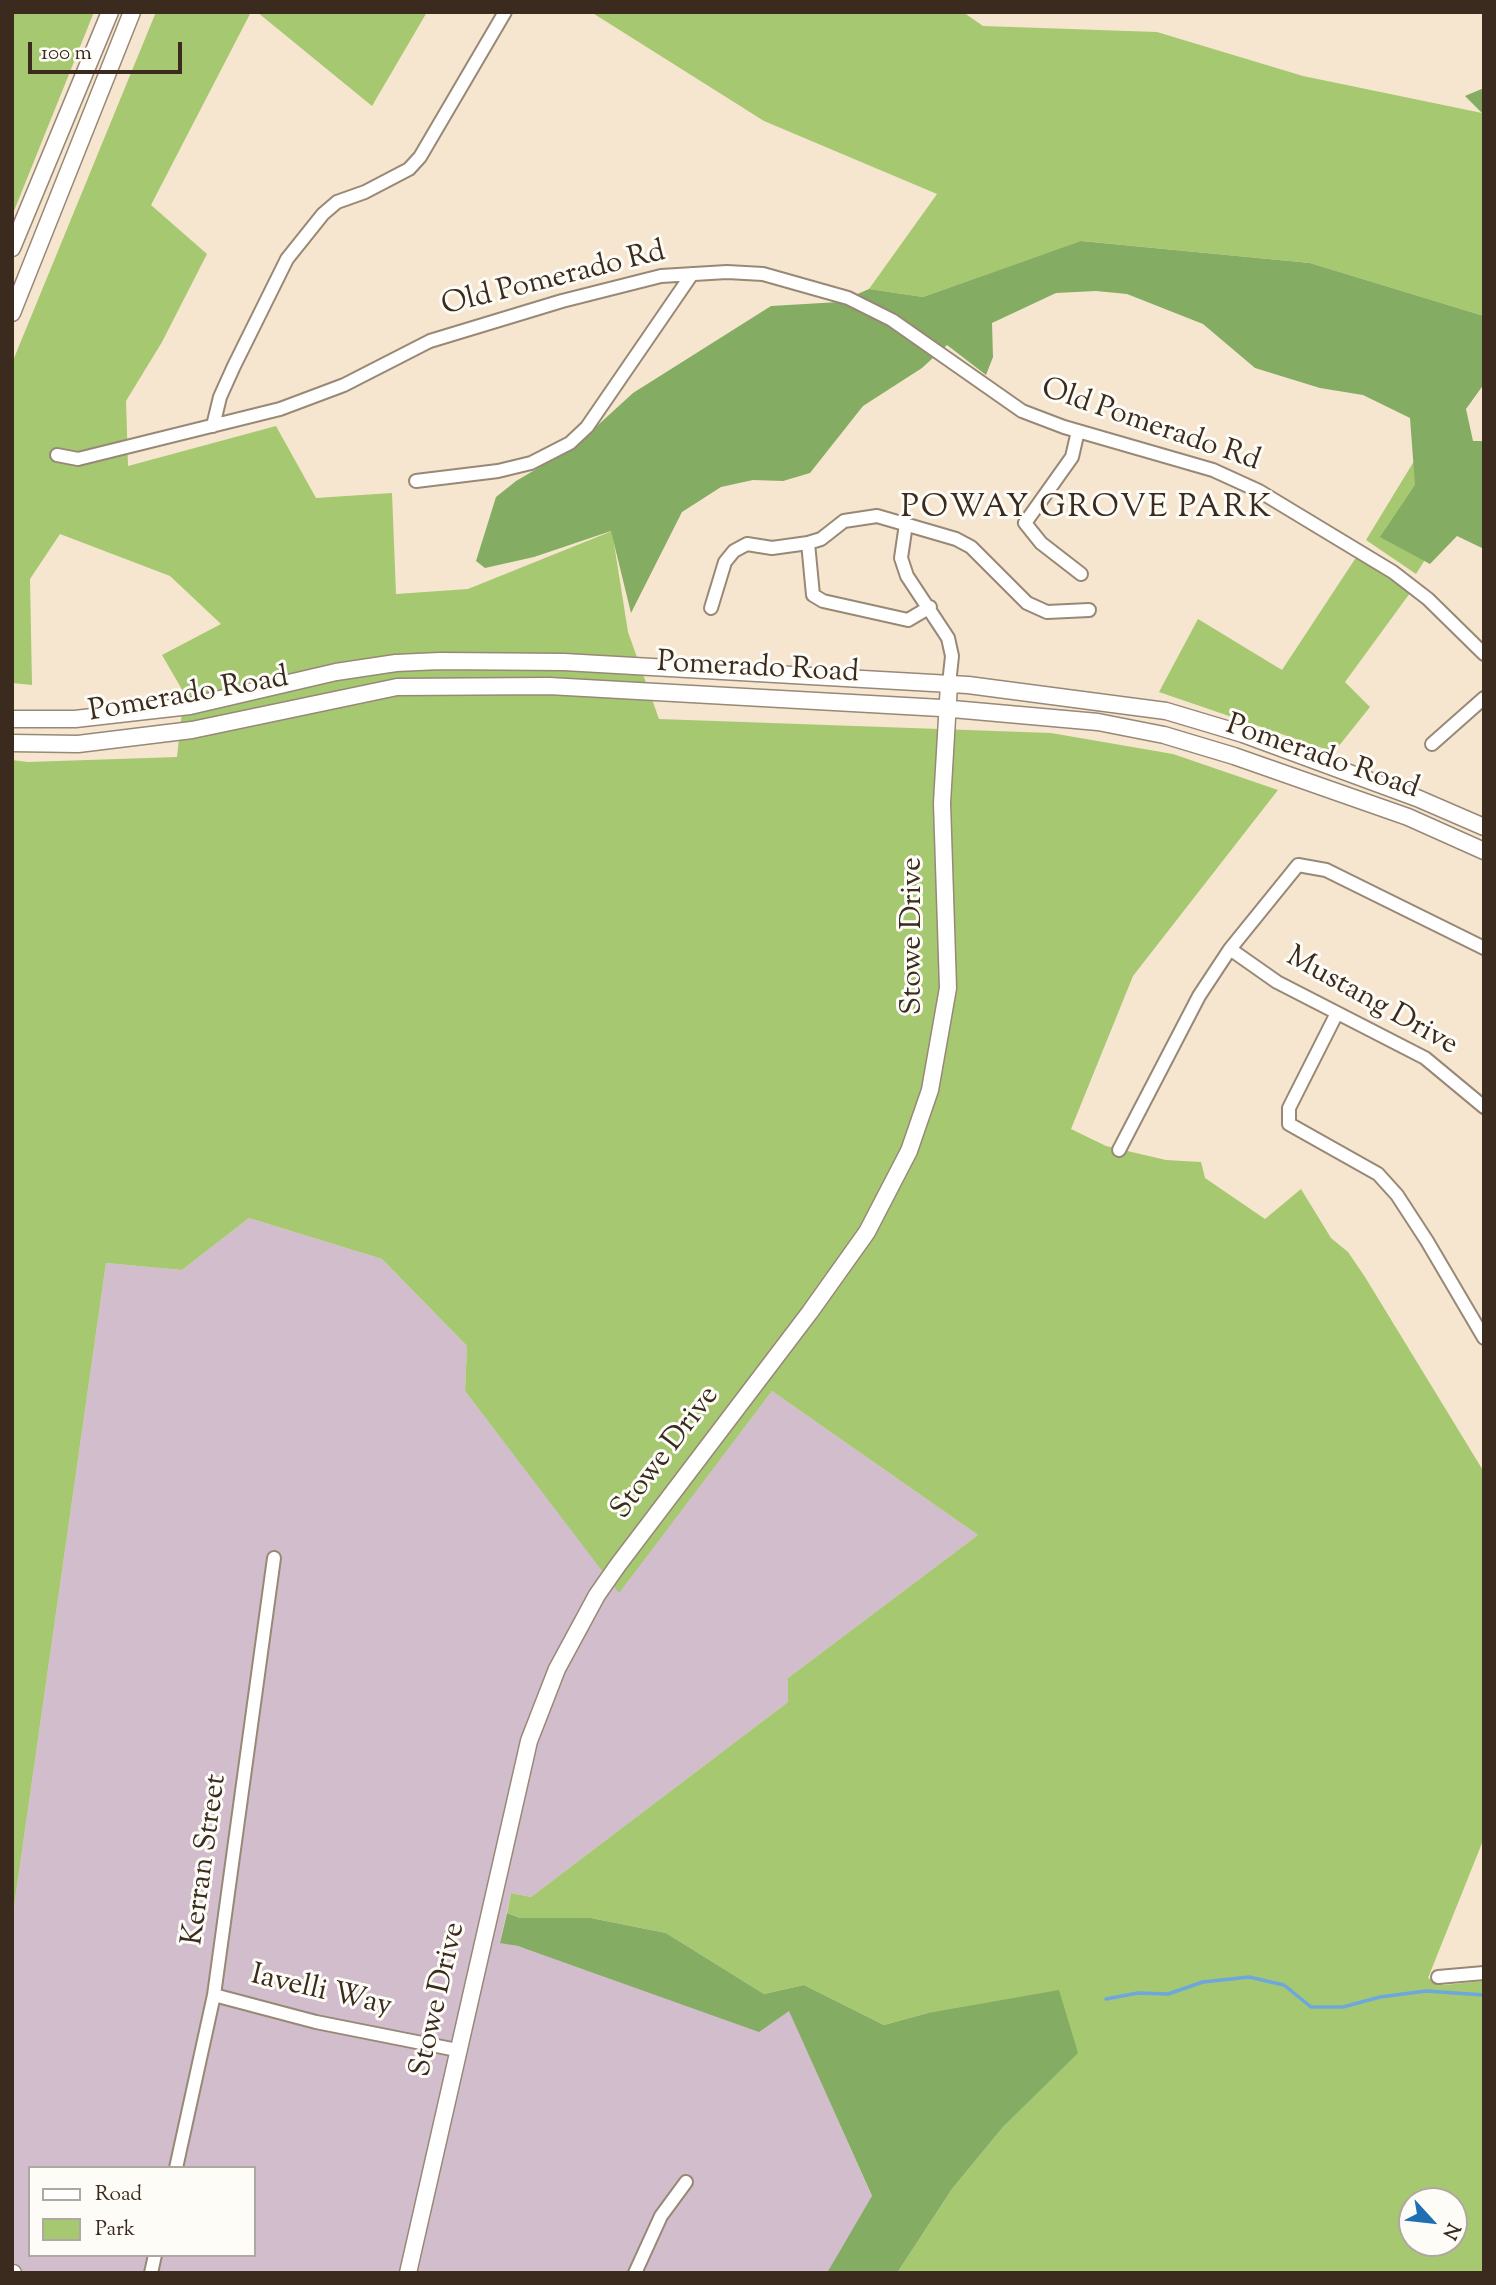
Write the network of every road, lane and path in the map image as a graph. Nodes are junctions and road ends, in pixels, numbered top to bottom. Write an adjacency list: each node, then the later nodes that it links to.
1 (110, 12): 4 (main road)
2 (132, 12): 6 (main road)
3 (505, 12): 7 (street)
4 (12, 248)
5 (692, 274): 7 (street, Old Pomerado Rd); 8 (street, Old Pomerado Rd); 10 (street)
6 (12, 313)
7 (213, 426): 9 (street, Old Pomerado Rd)
8 (1078, 432): 13 (street); 17 (street, Old Pomerado Rd)
9 (57, 455)
10 (416, 481)
11 (906, 524): 12 (street); 14 (street); 16 (street)
12 (808, 543): 14 (street); 15 (street)
13 (1081, 574)
14 (930, 607): 18 (street)
15 (711, 608)
16 (1088, 610)
17 (1484, 654)
18 (949, 684): 20 (main road, Stowe Drive); 21 (main road, Pomerado Road); 24 (main road, Pomerado Road)
19 (1484, 698): 23 (street)
20 (947, 709): 22 (main road, Pomerado Road); 25 (main road, Pomerado Road); 36 (main road, Stowe Drive)
21 (12, 719)
22 (12, 743)
23 (1432, 744)
24 (1484, 827)
25 (1484, 851)
26 (1484, 948): 27 (street)
27 (1230, 949): 28 (street, Mustang Drive); 30 (street)
28 (1337, 1013): 29 (street, Mustang Drive); 31 (street)
29 (1484, 1107)
30 (1119, 1150)
31 (1484, 1339)
32 (274, 1558): 35 (street, Kerran Street)
33 (1484, 1973): 34 (street)
34 (1438, 1978)
35 (214, 1994): 36 (street, Iavelli Way); 37 (street, Kerran Street)
36 (457, 2050): 39 (main road, Stowe Drive)
37 (176, 2166)
38 (686, 2182): 40 (street)
39 (408, 2273)
40 (635, 2273)

